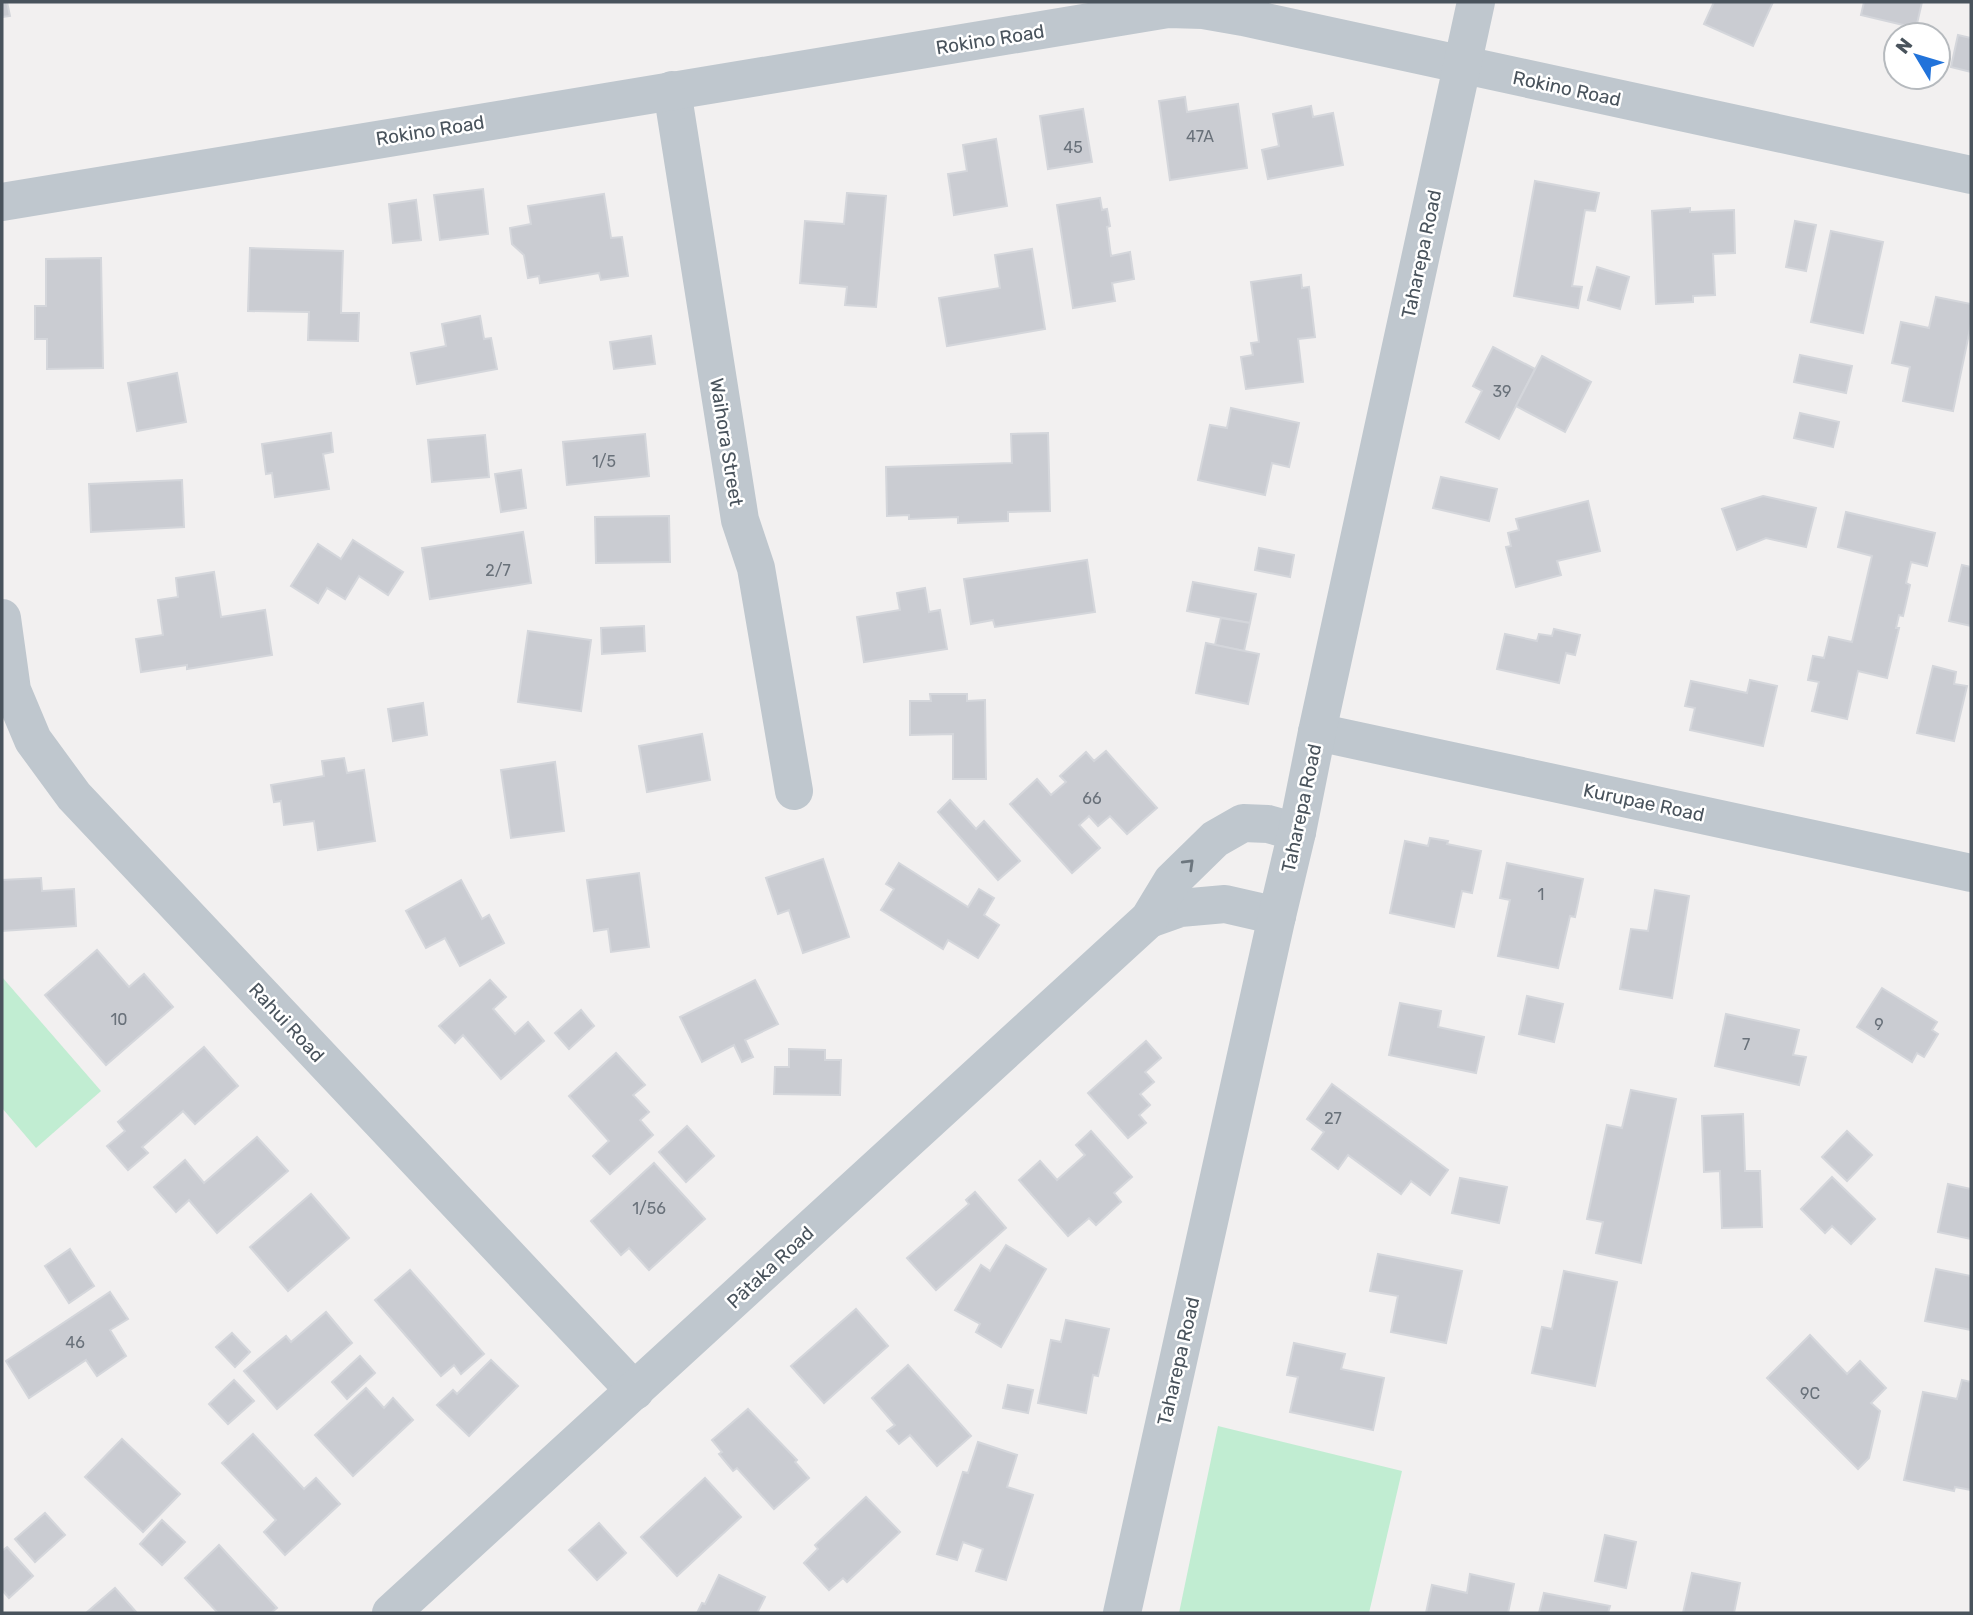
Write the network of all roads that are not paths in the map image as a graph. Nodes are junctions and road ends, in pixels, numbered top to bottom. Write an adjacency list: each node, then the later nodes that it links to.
1 (1476, 2): 2 (street, Taharepa Road)
2 (1462, 64): 3 (street, Rokino Road); 4 (street, Rokino Road); 7 (street, Taharepa Road)
3 (672, 90): 5 (street, Rokino Road); 8 (street, Waihora Street)
4 (1971, 175)
5 (2, 202)
6 (2, 618): 13 (street, Rahui Road)
7 (1317, 732): 9 (street, Taharepa Road); 10 (street, Kurupae Road)
8 (794, 791)
9 (1297, 832): 11 (street, Taharepa Road); 12 (street, Pātaka Road, one-way to 9)
10 (1971, 873)
11 (1277, 916): 12 (street, Pātaka Road); 15 (street, Taharepa Road)
12 (1149, 919): 13 (street, Pātaka Road)
13 (635, 1391): 14 (street, Pātaka Road)
14 (391, 1613)
15 (1122, 1613)

